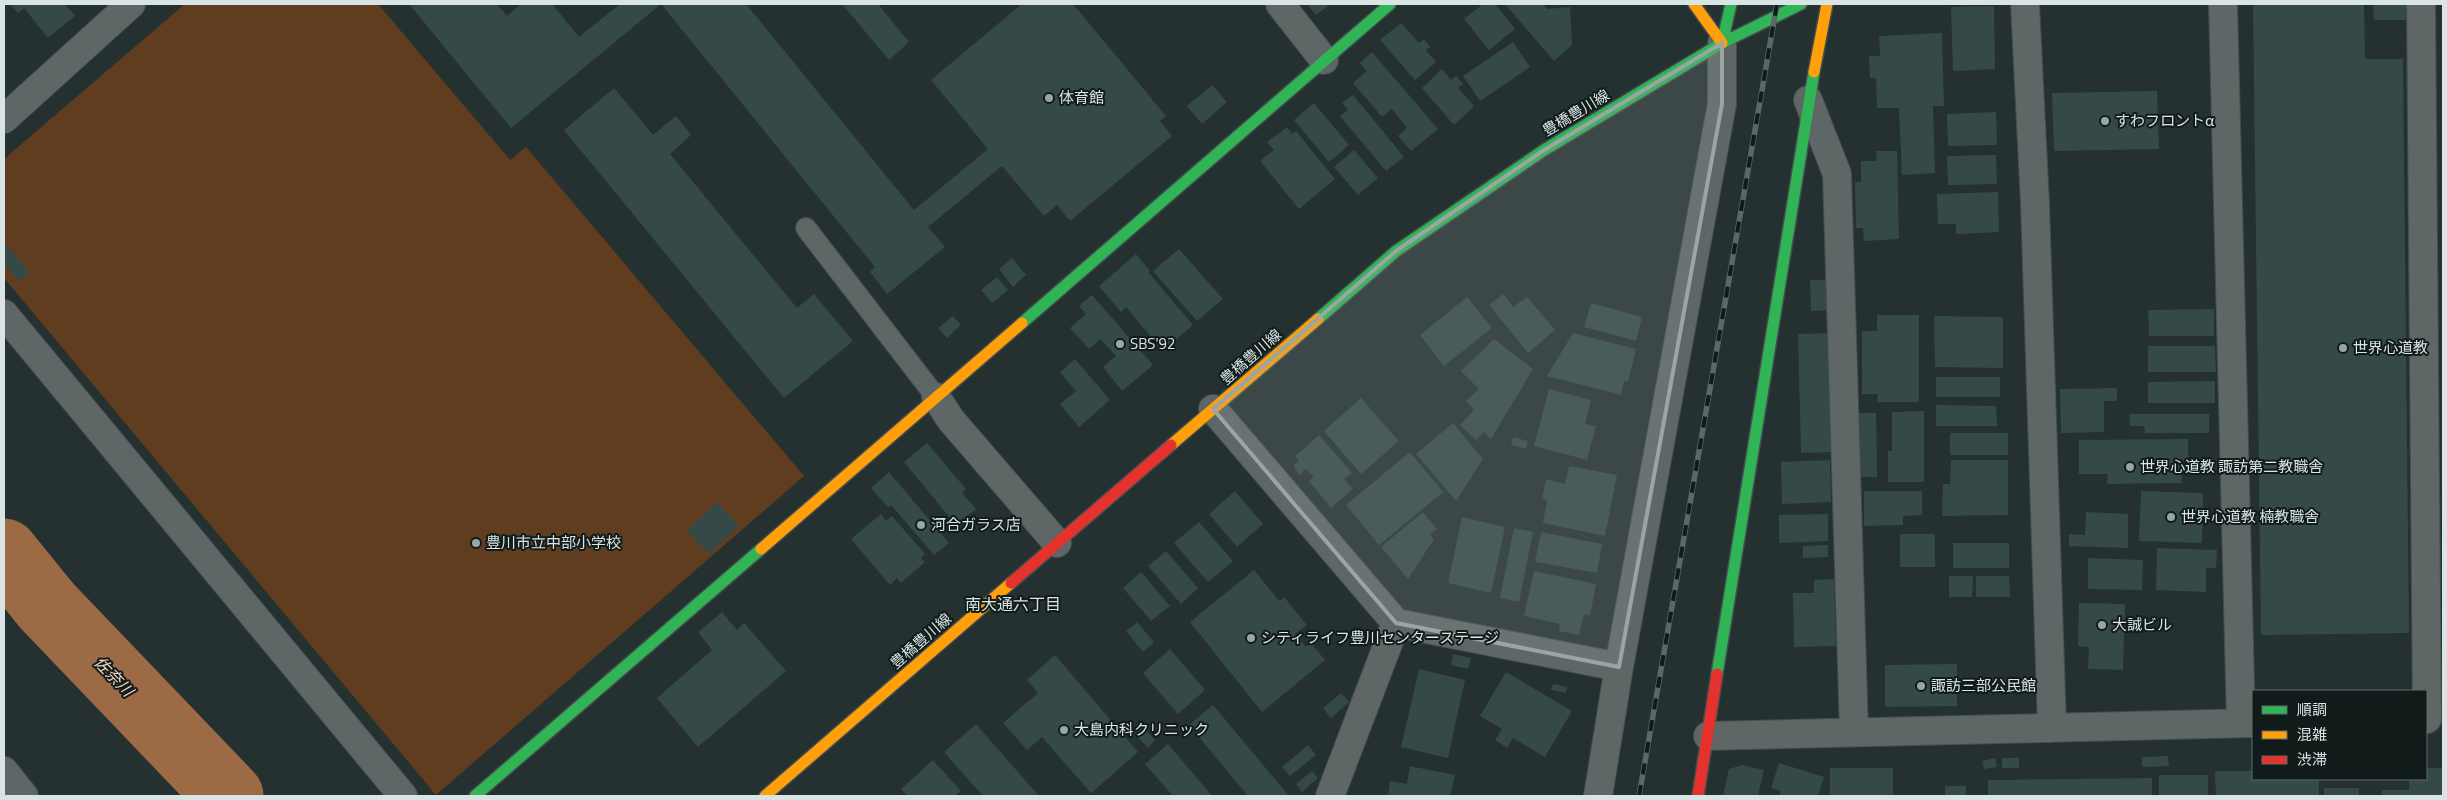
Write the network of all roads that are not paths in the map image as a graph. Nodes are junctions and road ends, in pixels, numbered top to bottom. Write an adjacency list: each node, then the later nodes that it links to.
1 (131, 4): 14 (street)
2 (1280, 4): 12 (street)
3 (1390, 4): 12 (street)
4 (1694, 4): 11 (street)
5 (1731, 4): 11 (street)
6 (1801, 4): 11 (street, 豊橋豊川線)
7 (1828, 4): 13 (street)
8 (2025, 4): 24 (street)
9 (2223, 4): 23 (street)
10 (2421, 4): 22 (street)
11 (1722, 43): 18 (street, 豊橋豊川線); 21 (street)
12 (1324, 60): 17 (street)
13 (1808, 100): 25 (street); 26 (street)
14 (4, 119)
15 (806, 228): 17 (lane)
16 (4, 314): 30 (street)
17 (936, 397): 19 (street); 31 (street)
18 (1213, 409): 19 (street, 豊橋豊川線); 20 (street)
19 (1057, 543): 28 (street, 豊橋豊川線)
20 (1396, 623): 21 (street); 32 (street)
21 (1620, 667): 33 (street)
22 (2432, 719)
23 (2247, 723): 24 (street)
24 (2052, 728): 25 (street)
25 (1854, 732): 26 (street)
26 (1708, 736): 34 (street)
27 (4, 771): 29 (street)
28 (777, 792)
29 (24, 796)
30 (403, 796)
31 (475, 796)
32 (1330, 796)
33 (1598, 796)
34 (1698, 796)

